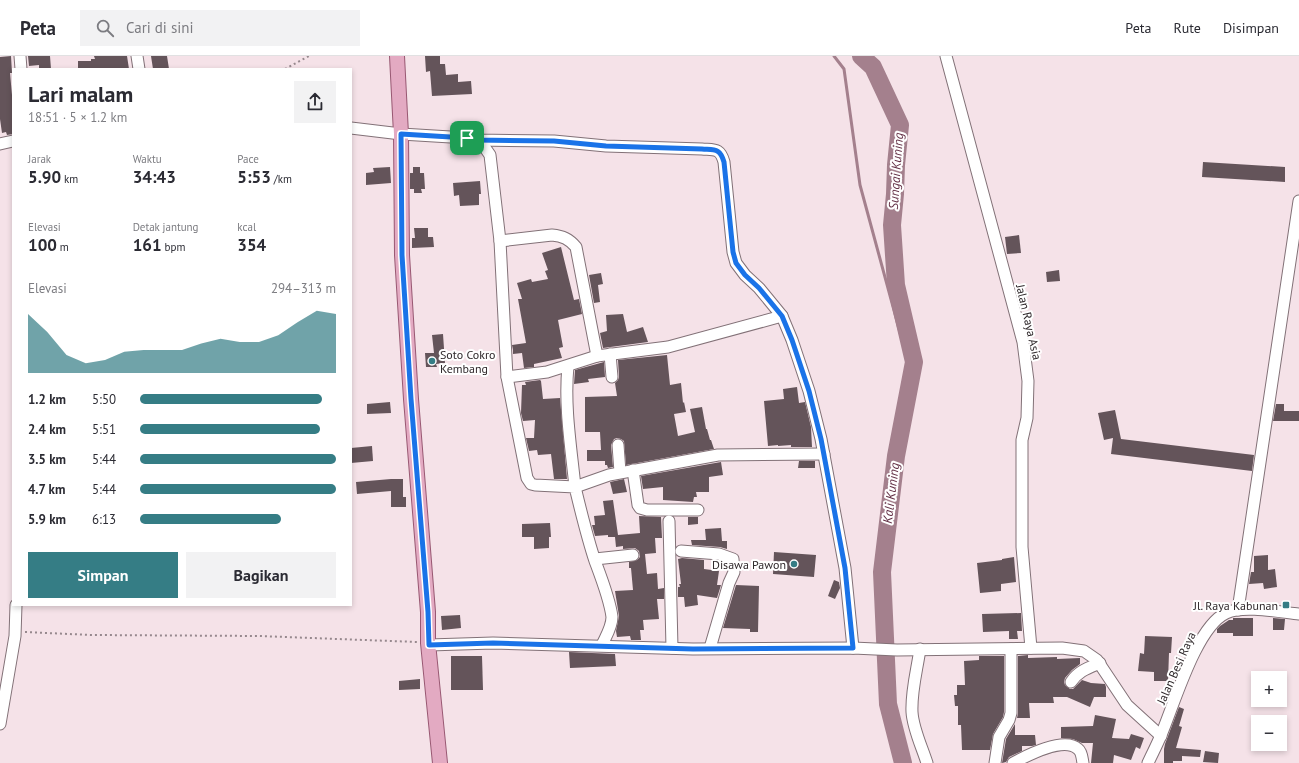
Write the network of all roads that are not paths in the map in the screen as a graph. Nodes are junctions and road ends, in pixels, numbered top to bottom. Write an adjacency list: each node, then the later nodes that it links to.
1 (20, 56): 5 (street)
2 (137, 56): 6 (street)
3 (397, 56): 8 (main road)
4 (946, 56): 38 (street, Jalan Raya Asia)
5 (20, 68)
6 (139, 68)
7 (352, 128): 8 (street)
8 (401, 134): 9 (street); 33 (main road)
9 (475, 140): 13 (street); 14 (street)
10 (12, 141): 11 (street)
11 (0, 144)
12 (1299, 202): 31 (street)
13 (500, 240): 16 (street); 18 (street)
14 (782, 316): 15 (street); 21 (street)
15 (610, 354): 16 (street); 19 (street)
16 (597, 356): 17 (street)
17 (568, 366): 18 (street); 24 (street)
18 (507, 377): 24 (street)
19 (612, 377)
20 (618, 445): 23 (street)
21 (824, 454): 22 (street); 37 (street)
22 (633, 470): 23 (street); 25 (street)
23 (620, 472): 24 (street)
24 (575, 487): 29 (street)
25 (698, 510)
26 (669, 521): 35 (street)
27 (682, 552): 36 (street)
28 (633, 555): 29 (street)
29 (595, 559): 34 (street)
30 (16, 606): 43 (street)
31 (1238, 610): 32 (street, Jalan Besi Raya); 44 (street, Jalan Besi Raya)
32 (1299, 614)
33 (428, 644): 34 (street); 45 (main road)
34 (602, 645): 35 (street)
35 (672, 648): 36 (street)
36 (710, 648): 37 (street)
37 (853, 648): 39 (street)
38 (1031, 648): 40 (street); 41 (street)
39 (920, 649): 40 (street); 46 (street)
40 (1011, 649): 47 (street)
41 (1100, 663): 42 (street); 44 (street)
42 (1071, 682)
43 (0, 724)
44 (1161, 736): 50 (street, Jalan Besi Raya)
45 (440, 763)
46 (927, 763)
47 (995, 763)
48 (1013, 763): 49 (street)
49 (1083, 763)
50 (1148, 763)

